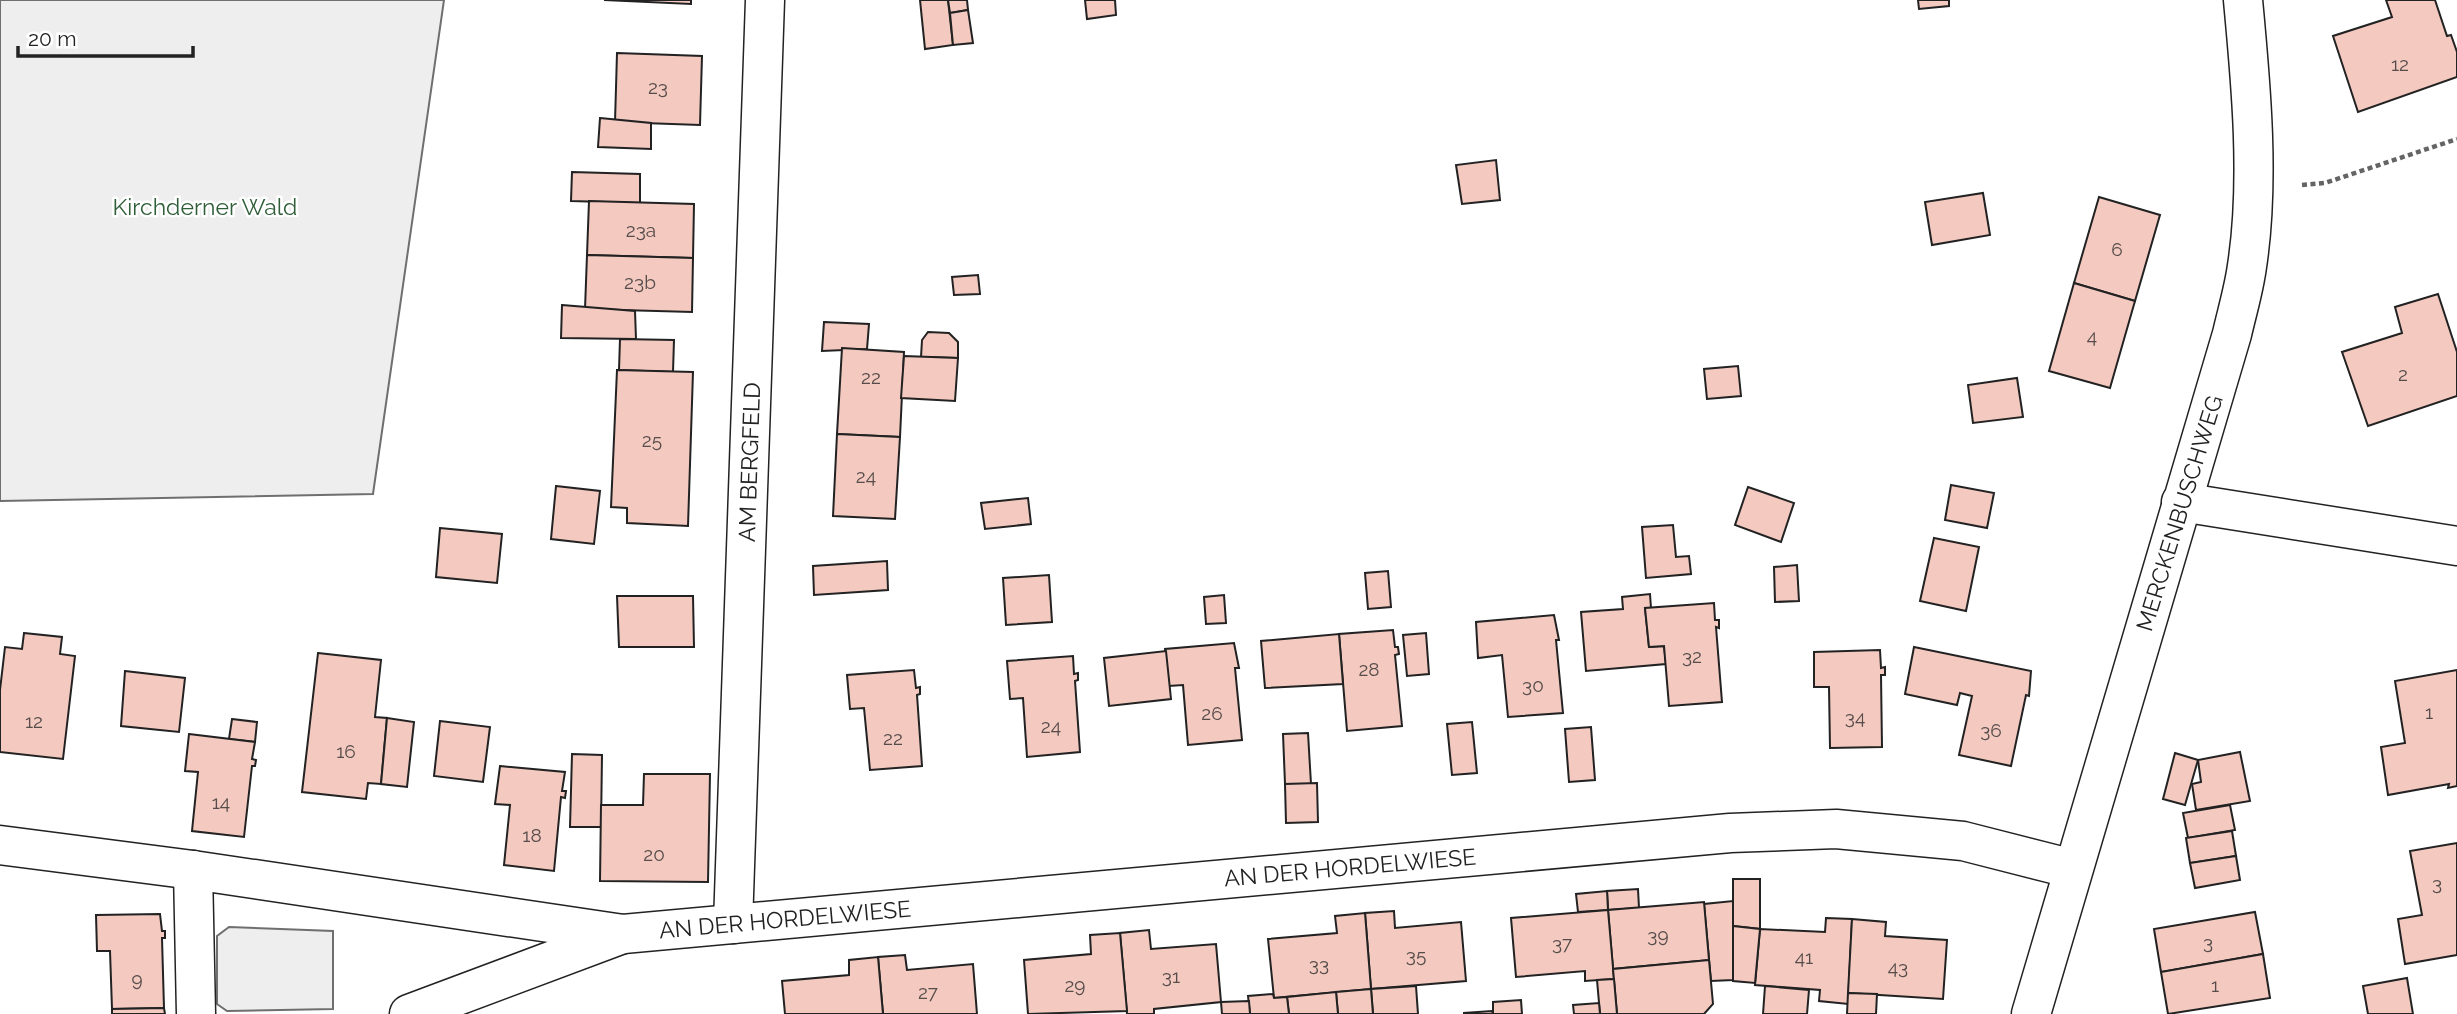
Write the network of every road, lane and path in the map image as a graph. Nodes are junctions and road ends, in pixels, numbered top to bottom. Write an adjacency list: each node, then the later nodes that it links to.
1 (765, 0): 10 (street, AM BERGFELD)
2 (2243, 0): 5 (street, MERCKENBUSCHWEG)
3 (2457, 139): 4 (path)
4 (2294, 185)
5 (2181, 502): 6 (street); 8 (street, MERCKENBUSCHWEG)
6 (2457, 546)
7 (0, 845): 9 (street, AN DER HORDELWIESE)
8 (2073, 869): 10 (street, AN DER HORDELWIESE); 14 (street, MERCKENBUSCHWEG)
9 (193, 870): 11 (street, AN DER HORDELWIESE); 12 (street)
10 (733, 923): 11 (street, AN DER HORDELWIESE)
11 (623, 934): 13 (street, AN DER HORDELWIESE)
12 (195, 1014)
13 (409, 1014)
14 (2031, 1014)

